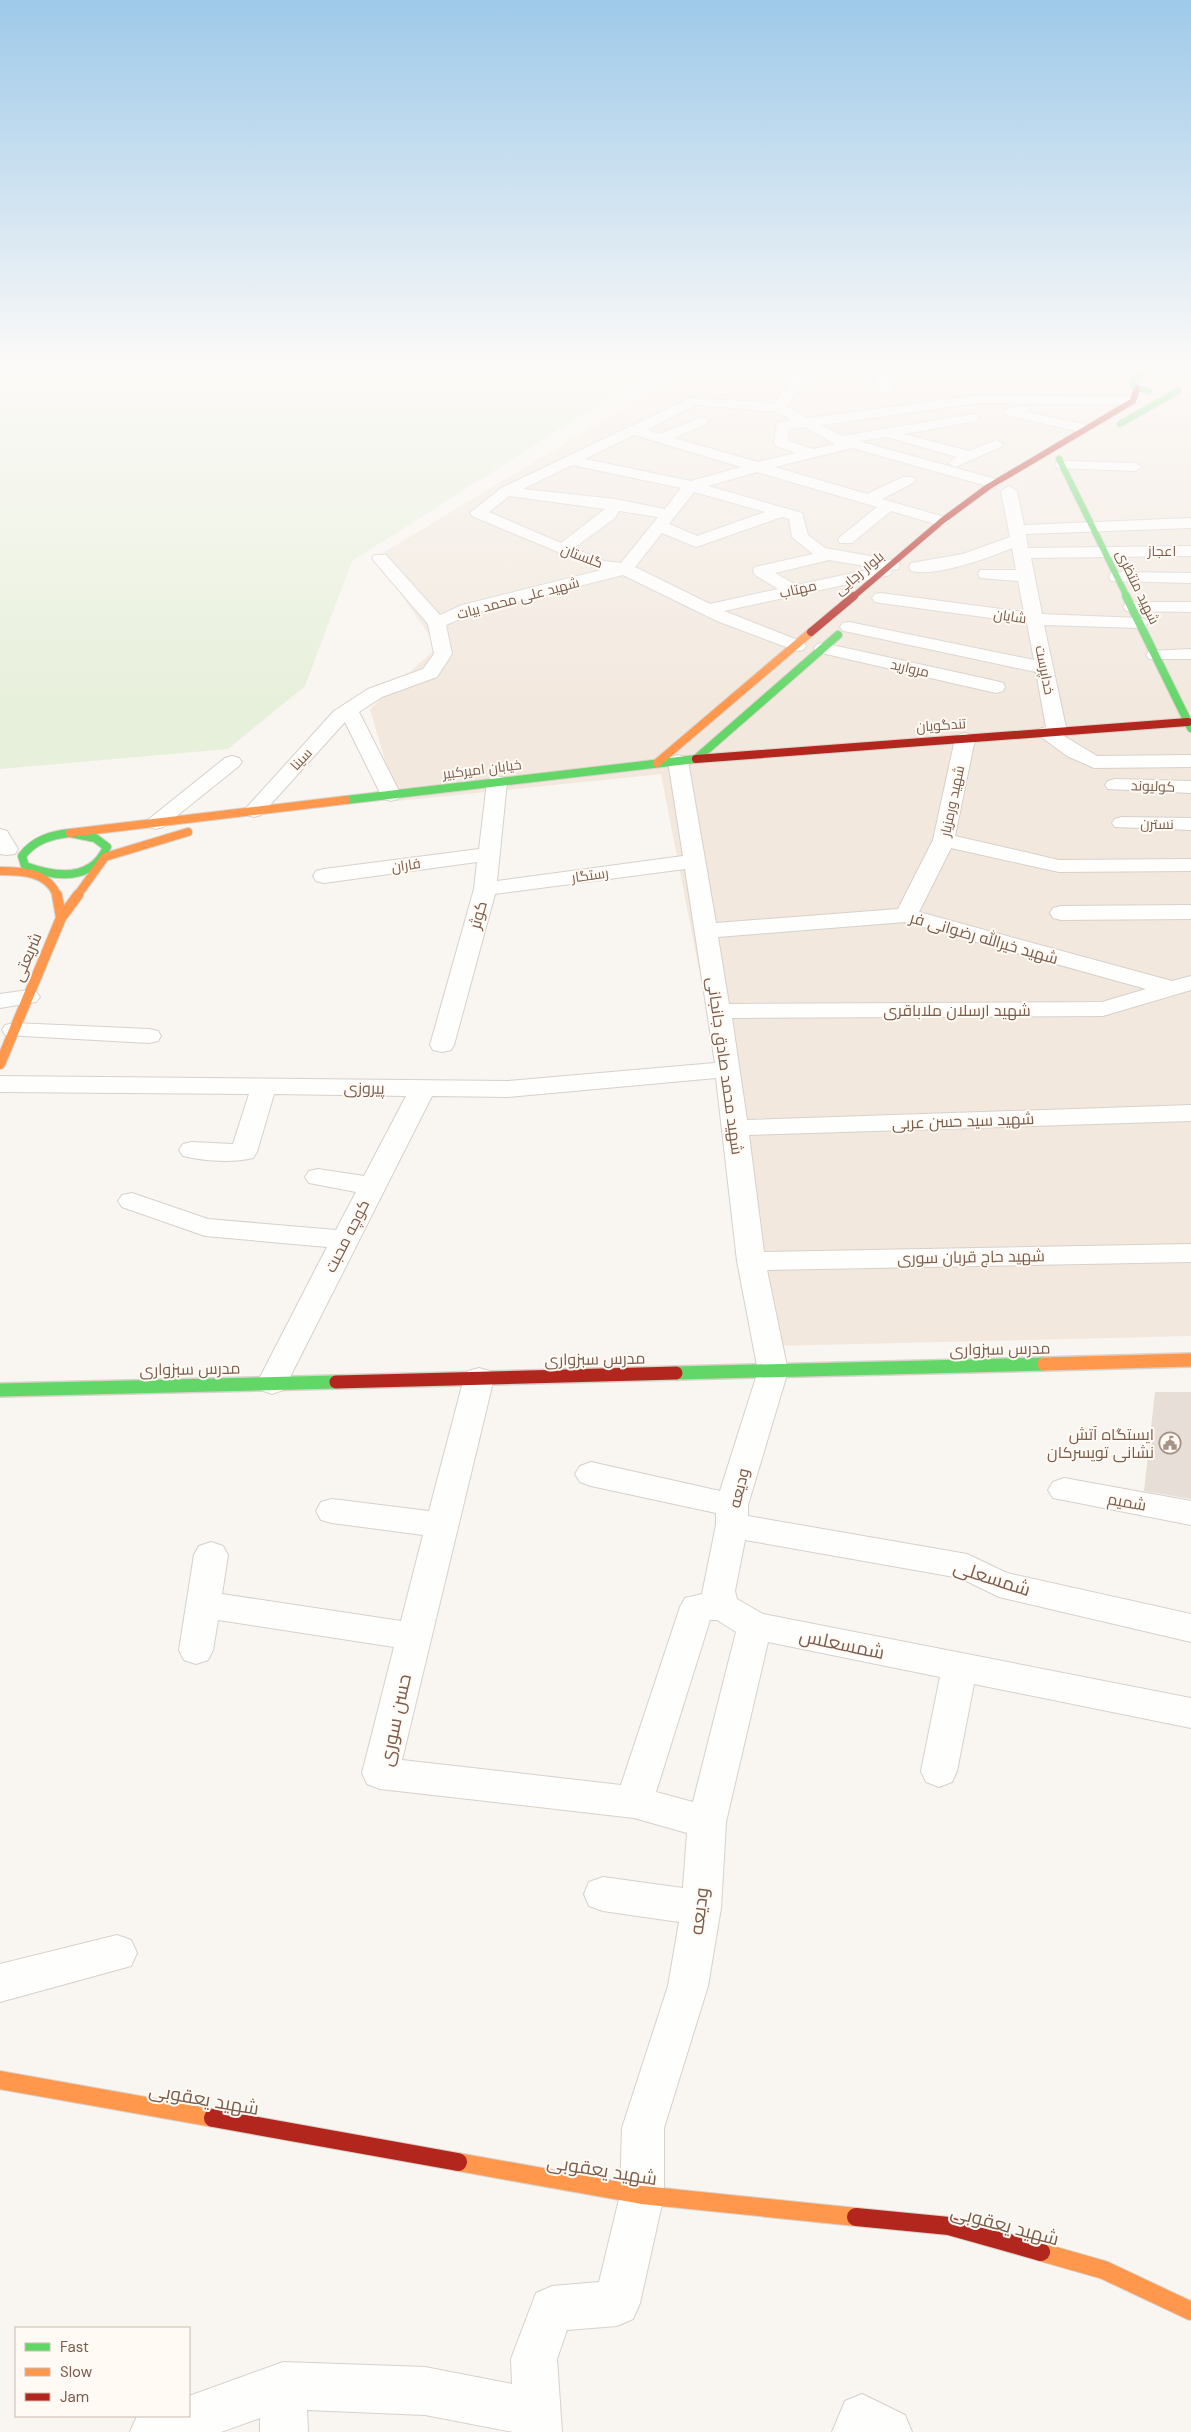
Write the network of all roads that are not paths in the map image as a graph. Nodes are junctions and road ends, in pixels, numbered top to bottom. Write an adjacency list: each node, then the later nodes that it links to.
1 (532, 478): 11 (street, گلستان)
2 (655, 478): 9 (street)
3 (718, 478): 9 (street)
4 (795, 478): 12 (street)
5 (970, 478): 10 (street)
6 (1020, 478): 10 (main road, بلوار رجایی)
7 (1069, 478): 21 (main road, شهید منتظری)
8 (908, 480): 12 (street)
9 (692, 486): 16 (street); 18 (street)
10 (1005, 490): 15 (main road, بلوار رجایی); 23 (street, خداپرست)
11 (506, 491): 14 (street); 24 (street, گلستان)
12 (867, 500): 13 (street)
13 (887, 506): 19 (street); 22 (street)
14 (612, 509): 18 (street); 24 (street)
15 (958, 510): 17 (main road); 19 (main road, بلوار رجایی)
16 (781, 512): 18 (street); 28 (street)
17 (972, 513)
18 (664, 520): 31 (street)
19 (942, 521): 30 (main road, بلوار رجایی)
20 (1191, 523): 21 (street)
21 (1092, 526): 23 (street); 26 (main road, شهید منتظری)
22 (846, 540)
23 (1019, 541): 26 (street, اعجاز); 32 (street); 34 (street, خداپرست)
24 (563, 549): 31 (street, گلستان)
25 (937, 550): 32 (main road)
26 (1104, 551): 27 (street, اعجاز); 35 (main road, شهید منتظری)
27 (1191, 551)
28 (829, 555): 30 (street); 37 (street)
29 (380, 558): 46 (street)
30 (889, 568): 37 (street, مهتاب); 47 (main road, بلوار رجایی)
31 (625, 570): 42 (street, گلستان); 46 (street, شهید علی محمد بیات)
32 (912, 572)
33 (986, 574): 34 (street)
34 (1026, 576): 40 (street, خداپرست)
35 (1116, 577): 36 (street); 43 (main road, شهید منتظری)
36 (1191, 578)
37 (792, 590): 42 (street, مهتاب)
38 (1010, 596): 40 (street)
39 (883, 597): 44 (street, شایان)
40 (1030, 598): 44 (street, خداپرست)
41 (1191, 607): 43 (street, شایان)
42 (710, 609): 47 (street, گلستان)
43 (1135, 615): 44 (street, شایان); 50 (main road, شهید منتظری)
44 (1035, 619): 51 (street, خداپرست)
45 (855, 621): 48 (main road); 51 (street)
46 (437, 623): 53 (street, شهید علی محمد بیات)
47 (797, 646): 58 (main road, بلوار رجایی)
48 (823, 648): 52 (street, مروارید); 58 (main road)
49 (1191, 654): 50 (street)
50 (1155, 655): 54 (main road, شهید منتظری)
51 (1044, 668): 55 (street, خداپرست)
52 (996, 687)
53 (349, 710): 63 (street); 64 (street, سینا)
54 (1190, 725): 55 (main road, تندگویان)
55 (1052, 732): 56 (main road, تندگویان); 57 (street)
56 (965, 739): 58 (main road, تندگویان); 70 (street, شهید ورمزیار)
57 (1191, 760)
58 (677, 761): 60 (main road, خیابان امیرکبیر); 74 (street, شهید محمد صادق جانجانی)
59 (232, 762): 65 (street)
60 (497, 782): 63 (main road, خیابان امیرکبیر); 72 (street, کوثر)
61 (1115, 785): 62 (street, کولیوند)
62 (1191, 787)
63 (391, 794): 64 (main road, خیابان امیرکبیر)
64 (262, 810): 65 (main road); 73 (main road)
65 (156, 823): 68 (main road)
66 (1122, 823): 67 (street, نسترن)
67 (1191, 824)
68 (70, 834): 69 (main road); 73 (main road)
69 (38, 840): 71 (main road); 77 (main road)
70 (944, 840): 75 (street); 82 (street, شهید ورمزیار)
71 (2, 845)
72 (489, 854): 78 (street, فاران); 79 (street, کوثر)
73 (105, 857): 77 (main road); 83 (main road, شریعتی)
74 (694, 861): 79 (street, رستگار); 84 (street, شهید محمد صادق جانجانی)
75 (1191, 864)
76 (0, 871): 77 (main road)
77 (38, 873): 83 (main road)
78 (324, 876)
79 (485, 889): 91 (street, کوثر)
80 (1191, 912): 81 (street)
81 (1061, 913)
82 (906, 915): 84 (street, شهید خیرالله رضوانی فر); 85 (street, شهید خیرالله رضوانی فر)
83 (61, 918): 86 (main road, شریعتی)
84 (705, 931): 88 (street, شهید محمد صادق جانجانی)
85 (1181, 986): 88 (street, شهید ارسلان ملاباقری)
86 (28, 997): 87 (street); 89 (main road, شریعتی)
87 (0, 1001)
88 (718, 1011): 93 (street, شهید محمد صادق جانجانی)
89 (14, 1030): 90 (street); 92 (main road, شریعتی)
90 (149, 1036)
91 (442, 1045)
92 (0, 1064)
93 (728, 1069): 96 (street, پیروزی); 98 (street, شهید محمد صادق جانجانی)
94 (0, 1084): 95 (street, پیروزی)
95 (264, 1087): 96 (street, پیروزی); 99 (street)
96 (423, 1088): 101 (street, کوچه محبت)
97 (1191, 1113): 98 (street, شهید سید حسن عربی)
98 (735, 1128): 105 (street, شهید محمد صادق جانجانی)
99 (192, 1150)
100 (318, 1177): 101 (street)
101 (373, 1186): 103 (street, کوچه محبت)
102 (132, 1201): 103 (street)
103 (345, 1240): 109 (street, کوچه محبت)
104 (1191, 1253): 105 (street, شهید حاج قربان سوری)
105 (751, 1261): 107 (street, شهید محمد صادق جانجانی)
106 (1191, 1360): 107 (main road, مدرس سبزواری)
107 (773, 1371): 108 (main road, مدرس سبزواری); 115 (street, ودیعه)
108 (479, 1378): 109 (main road, مدرس سبزواری); 116 (street, حسن سوری)
109 (272, 1384): 110 (main road, مدرس سبزواری)
110 (0, 1390)
111 (591, 1474): 115 (street, شمسعلی)
112 (1064, 1490): 114 (street, شمیم)
113 (332, 1511): 116 (street)
114 (1191, 1513)
115 (732, 1515): 119 (street, ودیعه); 120 (street, شمسعلی)
116 (442, 1525): 121 (street, حسن سوری)
117 (211, 1556): 118 (street)
118 (204, 1604): 121 (street); 122 (street)
119 (739, 1616): 123 (street, شمسعلس); 126 (street, شمسعلس); 127 (street, ودیعه)
120 (1191, 1628)
121 (414, 1637): 126 (street, حسن سوری)
122 (196, 1650)
123 (960, 1668): 124 (street, شمسعلس); 125 (street)
124 (1191, 1713)
125 (939, 1771)
126 (634, 1802): 127 (street, حسن سوری)
127 (707, 1822): 129 (street, ودیعه)
128 (603, 1894): 129 (street)
129 (701, 1908): 133 (street, ودیعه)
130 (117, 1953): 131 (street)
131 (0, 1983)
132 (0, 2080): 133 (main road, شهید یعقوبی)
133 (642, 2195): 134 (main road, شهید یعقوبی); 136 (street, ودیعه)
134 (1191, 2311)
135 (283, 2386): 136 (street); 137 (street); 138 (street)
136 (538, 2422)
137 (154, 2432)
138 (284, 2432)
139 (856, 2432): 140 (street)
140 (888, 2432)

